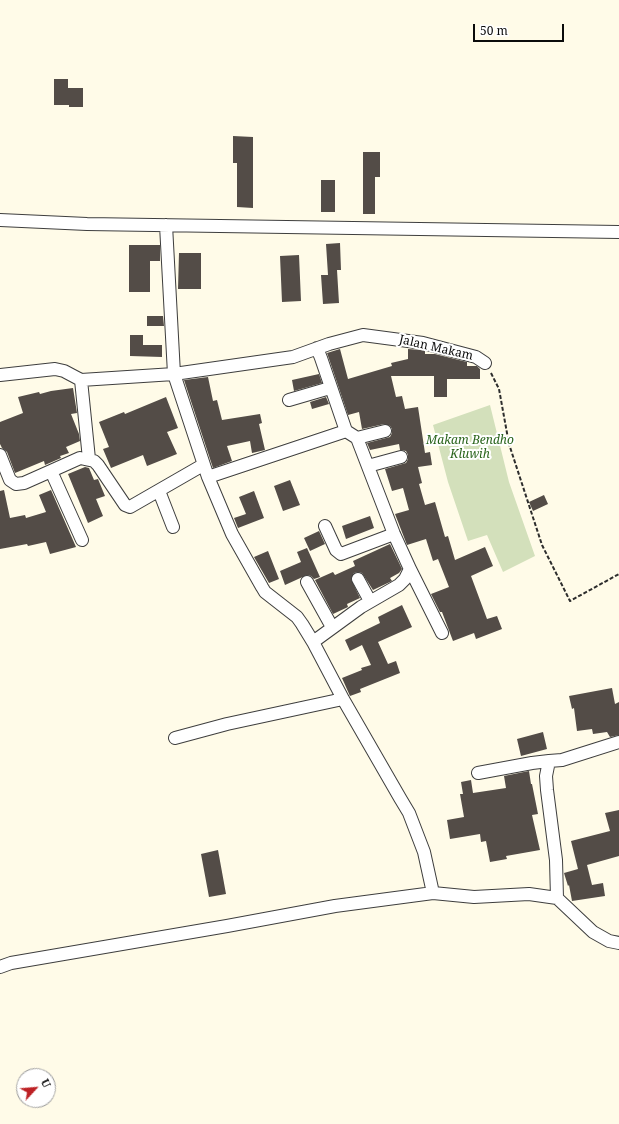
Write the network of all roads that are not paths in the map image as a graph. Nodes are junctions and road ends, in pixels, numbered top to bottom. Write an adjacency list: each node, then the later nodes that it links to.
1 (0, 220): 2 (street)
2 (166, 225): 3 (street); 6 (street)
3 (619, 232)
4 (317, 348): 5 (street, Jalan Makam); 6 (street, Jalan Makam); 9 (street)
5 (485, 363)
6 (174, 374): 8 (street, Jalan Makam); 17 (street)
7 (0, 375): 8 (street)
8 (81, 380): 16 (street)
9 (330, 388): 10 (street); 11 (street)
10 (289, 400)
11 (346, 431): 13 (street); 20 (street)
12 (386, 431): 13 (street)
13 (357, 438): 18 (street)
14 (0, 455): 19 (street)
15 (401, 457): 18 (street)
16 (89, 459): 19 (street); 21 (street)
17 (204, 465): 20 (street); 21 (street)
18 (368, 466): 24 (street)
19 (51, 471): 25 (street)
20 (208, 477): 32 (street)
21 (159, 491): 23 (street)
22 (325, 526): 24 (street)
23 (173, 527)
24 (394, 534): 26 (street)
25 (82, 540)
26 (410, 569): 29 (street); 31 (street)
27 (358, 579): 29 (street)
28 (307, 582): 30 (street)
29 (370, 601): 30 (street)
30 (332, 627): 32 (street)
31 (442, 633)
32 (313, 642): 33 (street)
33 (343, 699): 34 (street); 38 (street)
34 (175, 738)
35 (619, 742): 36 (street)
36 (549, 761): 37 (street); 39 (street)
37 (478, 773)
38 (433, 893): 39 (street); 41 (street)
39 (557, 898): 40 (street)
40 (619, 943)
41 (0, 967)

